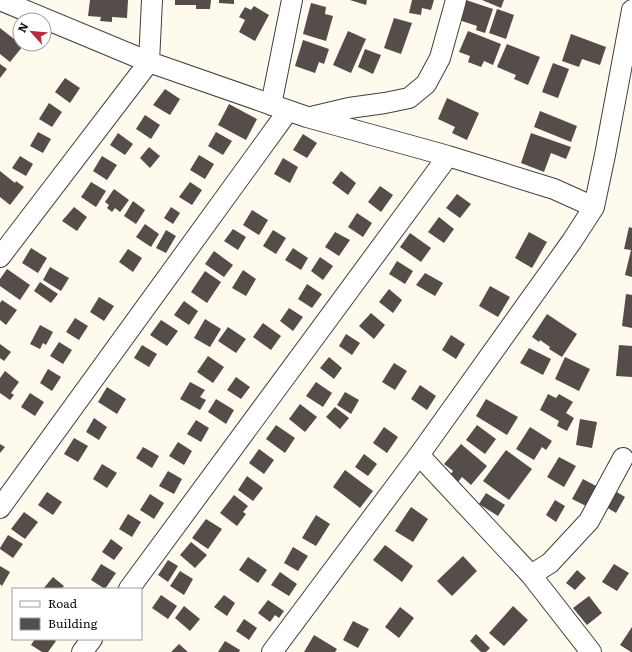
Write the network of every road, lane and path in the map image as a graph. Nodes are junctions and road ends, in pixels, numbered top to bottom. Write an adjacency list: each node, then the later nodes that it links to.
1 (0, 0): 6 (street)
2 (152, 0): 6 (street)
3 (292, 0): 7 (street)
4 (456, 0): 8 (street)
5 (632, 10): 10 (street)
6 (149, 62): 7 (street); 11 (street)
7 (280, 108): 8 (street); 14 (street)
8 (307, 117): 9 (street)
9 (448, 156): 10 (street); 16 (street)
10 (594, 207): 12 (street)
11 (0, 257)
12 (418, 454): 15 (street); 20 (street)
13 (623, 458): 15 (street)
14 (0, 508)
15 (531, 575): 18 (street)
16 (130, 588)
17 (91, 640): 19 (street)
18 (581, 648)
19 (82, 652)
20 (272, 652)

